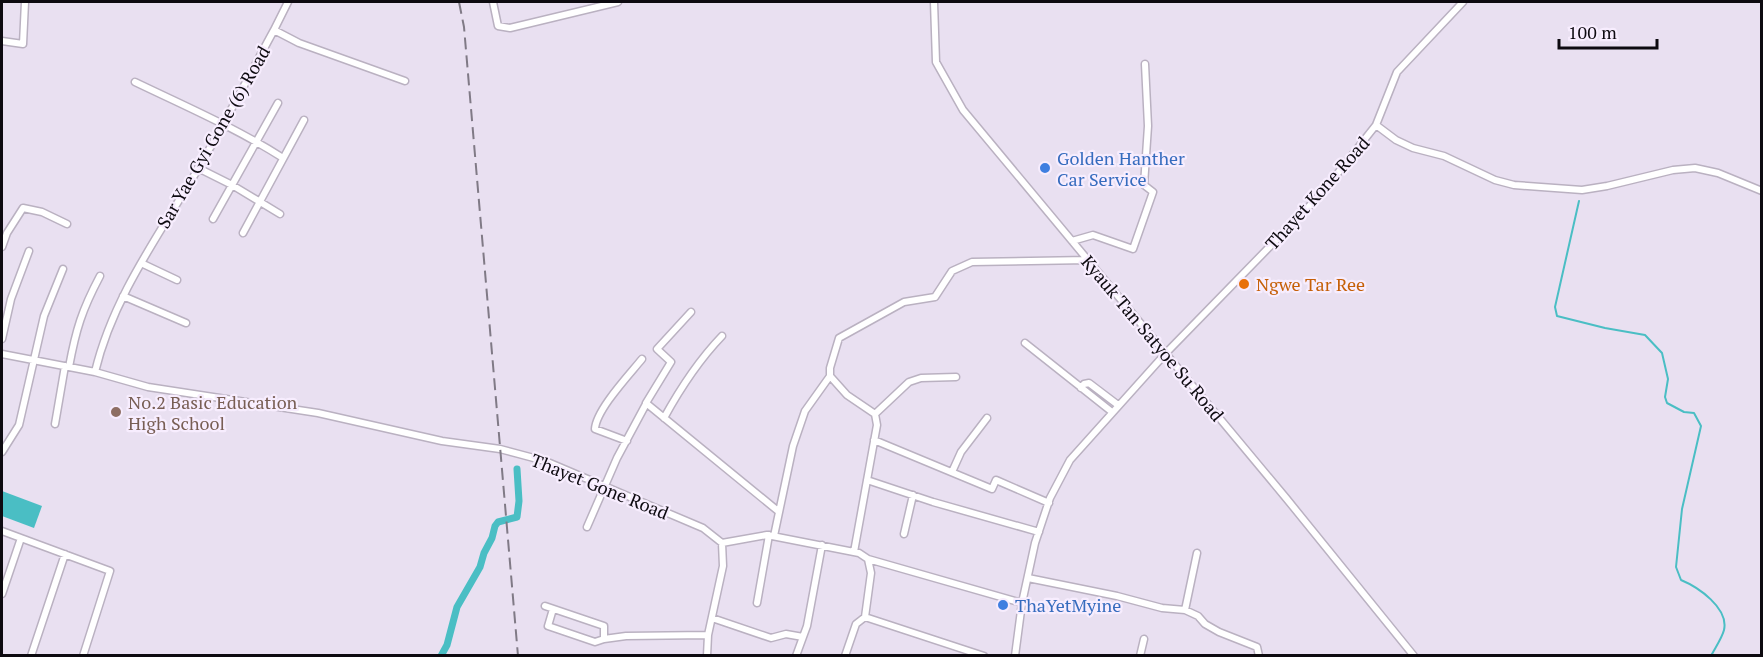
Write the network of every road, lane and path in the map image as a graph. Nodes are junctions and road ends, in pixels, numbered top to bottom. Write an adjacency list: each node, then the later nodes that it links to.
1 (25, 2): 8 (street)
2 (288, 2): 7 (street)
3 (493, 2): 4 (street)
4 (618, 2)
5 (934, 2): 26 (street, Kyauk Tan Satyoe Su Road)
6 (1463, 2): 15 (street, Thayet Kone Road)
7 (274, 30): 10 (street, Sar Yae Gyi Gone (6) Road); 14 (street, Sar Yae Gyi Gone (6) Road)
8 (2, 41)
9 (1145, 64): 26 (street)
10 (405, 81)
11 (135, 82): 14 (street)
12 (278, 104): 16 (street)
13 (304, 120): 17 (street)
14 (222, 123): 16 (street); 18 (street, Sar Yae Gyi Gone (6) Road)
15 (1376, 125): 20 (street); 40 (street, Thayet Kone Road)
16 (257, 141): 17 (street); 19 (street)
17 (283, 158): 21 (street)
18 (198, 168): 19 (street); 30 (street, Sar Yae Gyi Gone (6) Road)
19 (232, 185): 21 (street); 23 (street)
20 (1761, 191)
21 (260, 201): 22 (street); 25 (street)
22 (280, 214)
23 (213, 219)
24 (67, 224): 27 (street)
25 (243, 233)
26 (1072, 241): 29 (street, Kyauk Tan Satyoe Su Road)
27 (2, 248)
28 (29, 251): 38 (street)
29 (1088, 260): 40 (street, Kyauk Tan Satyoe Su Road); 46 (street)
30 (141, 263): 33 (street); 34 (street, Sar Yae Gyi Gone (6) Road)
31 (63, 269): 42 (street)
32 (100, 276): 44 (street)
33 (177, 280)
34 (123, 296): 36 (street); 45 (street, Sar Yae Gyi Gone (6) Road)
35 (691, 312): 49 (street)
36 (186, 322)
37 (722, 336): 53 (street)
38 (2, 339)
39 (1025, 343): 48 (street)
40 (1166, 353): 50 (street, Thayet Kone Road); 99 (street, Kyauk Tan Satyoe Su Road)
41 (2, 354): 42 (street, Thayet Gone Road)
42 (33, 360): 44 (street, Thayet Gone Road); 58 (street)
43 (642, 360): 57 (street)
44 (67, 367): 45 (street, Thayet Gone Road); 55 (street)
45 (95, 372): 61 (street, Thayet Gone Road)
46 (830, 376): 52 (street); 64 (street)
47 (956, 377): 52 (street)
48 (1081, 388): 50 (street); 51 (street)
49 (646, 404): 53 (street); 57 (street)
50 (1118, 405): 51 (street, Thayet Kone Road)
51 (1112, 412): 63 (street, Thayet Kone Road)
52 (875, 414): 56 (street)
53 (664, 418): 64 (street)
54 (987, 418): 59 (street)
55 (55, 424)
56 (874, 440): 59 (street); 60 (street)
57 (627, 441): 61 (street)
58 (2, 452)
59 (952, 472): 63 (street)
60 (867, 480): 62 (street); 73 (street)
61 (605, 487): 65 (street); 71 (street, Thayet Gone Road)
62 (913, 495): 67 (street); 68 (street)
63 (1048, 503): 67 (street, Thayet Kone Road)
64 (778, 511): 69 (street)
65 (587, 527)
66 (2, 531): 70 (street)
67 (1039, 532): 77 (street, Thayet Kone Road)
68 (904, 534)
69 (772, 536): 71 (street); 72 (street); 79 (street)
70 (21, 538): 75 (street); 78 (street)
71 (722, 543): 85 (street)
72 (822, 545): 73 (street); 87 (street)
73 (855, 552): 76 (street)
74 (1197, 553): 83 (street)
75 (65, 554): 90 (street); 91 (street)
76 (868, 559): 80 (street); 84 (street)
77 (1028, 578): 80 (street, Thayet Kone Road); 83 (street)
78 (2, 594)
79 (757, 603)
80 (1022, 603): 96 (street, Thayet Kone Road)
81 (545, 606): 82 (street)
82 (553, 609): 88 (street); 88 (street)
83 (1185, 610): 98 (street)
84 (865, 617): 94 (street); 95 (street)
85 (712, 618): 86 (street); 87 (street)
86 (708, 636): 88 (street); 92 (street)
87 (803, 637): 93 (street)
88 (604, 639)
89 (1144, 639): 97 (street)
90 (31, 656)
91 (83, 656)
92 (706, 656)
93 (796, 656)
94 (845, 656)
95 (984, 656)
96 (1015, 656)
97 (1140, 656)
98 (1259, 656)
99 (1414, 656)

